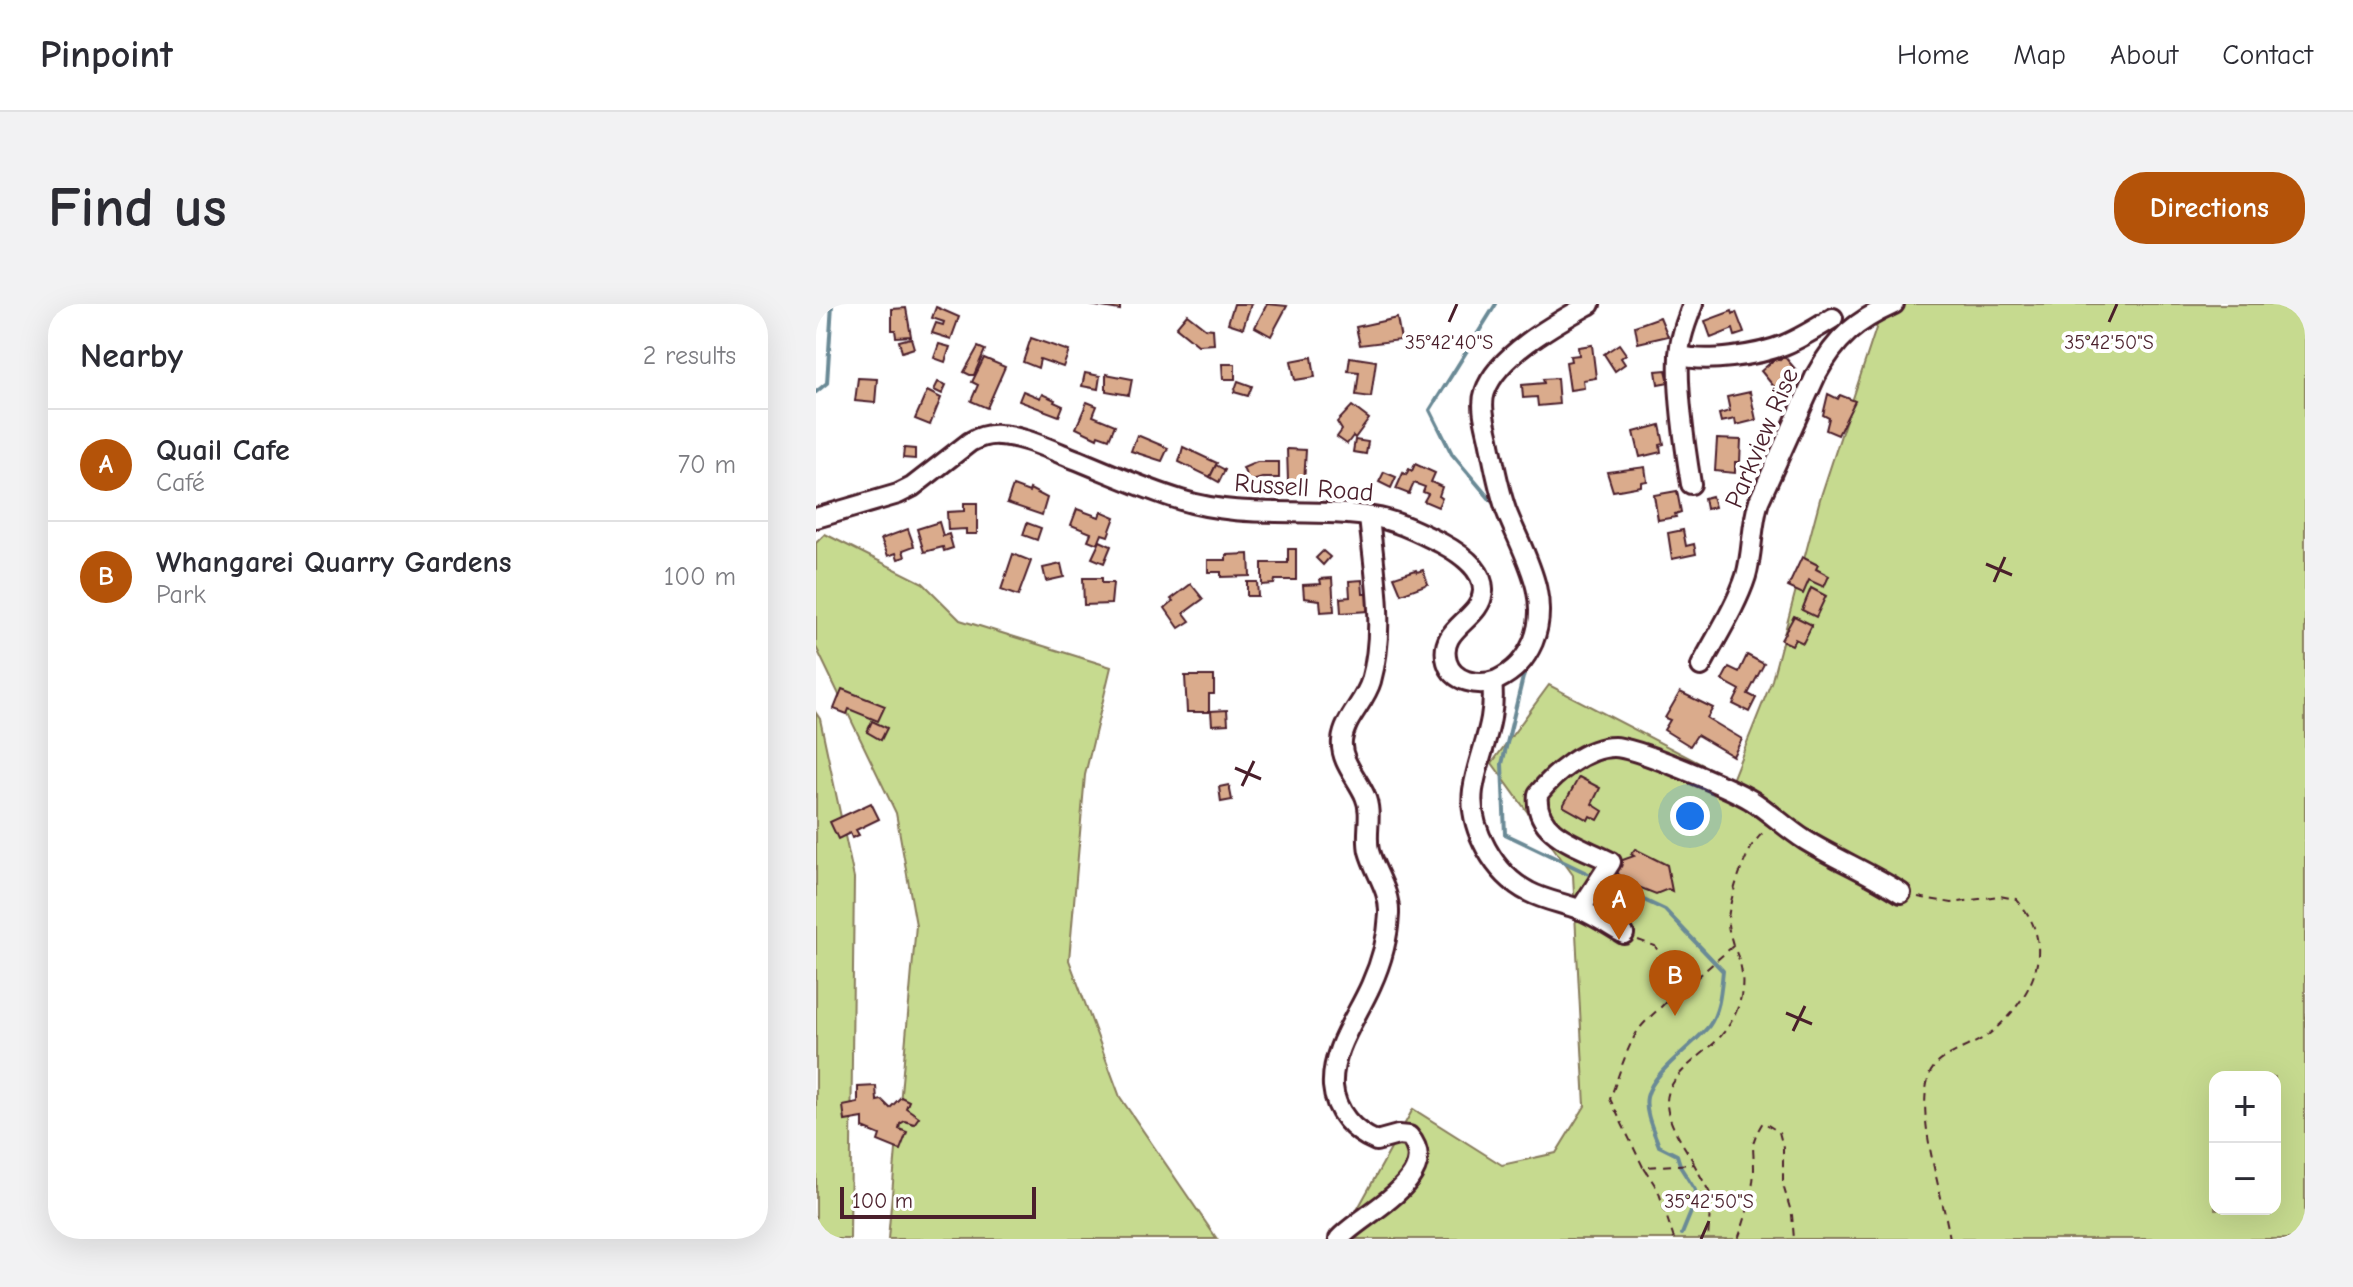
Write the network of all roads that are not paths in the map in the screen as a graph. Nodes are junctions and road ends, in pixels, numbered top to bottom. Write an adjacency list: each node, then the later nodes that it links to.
1 (1590, 304): 10 (street)
2 (1693, 304): 5 (street)
3 (1894, 304): 9 (street, Parkview Rise)
4 (1833, 318): 5 (street)
5 (1679, 355): 6 (street)
6 (1691, 484)
7 (1369, 517): 8 (street, Russell Road); 10 (street, Russell Road); 14 (street)
8 (816, 518)
9 (1701, 666)
10 (1492, 682): 12 (street)
11 (1901, 893): 12 (street)
12 (1584, 902): 13 (street)
13 (1624, 934)
14 (1339, 1239)

